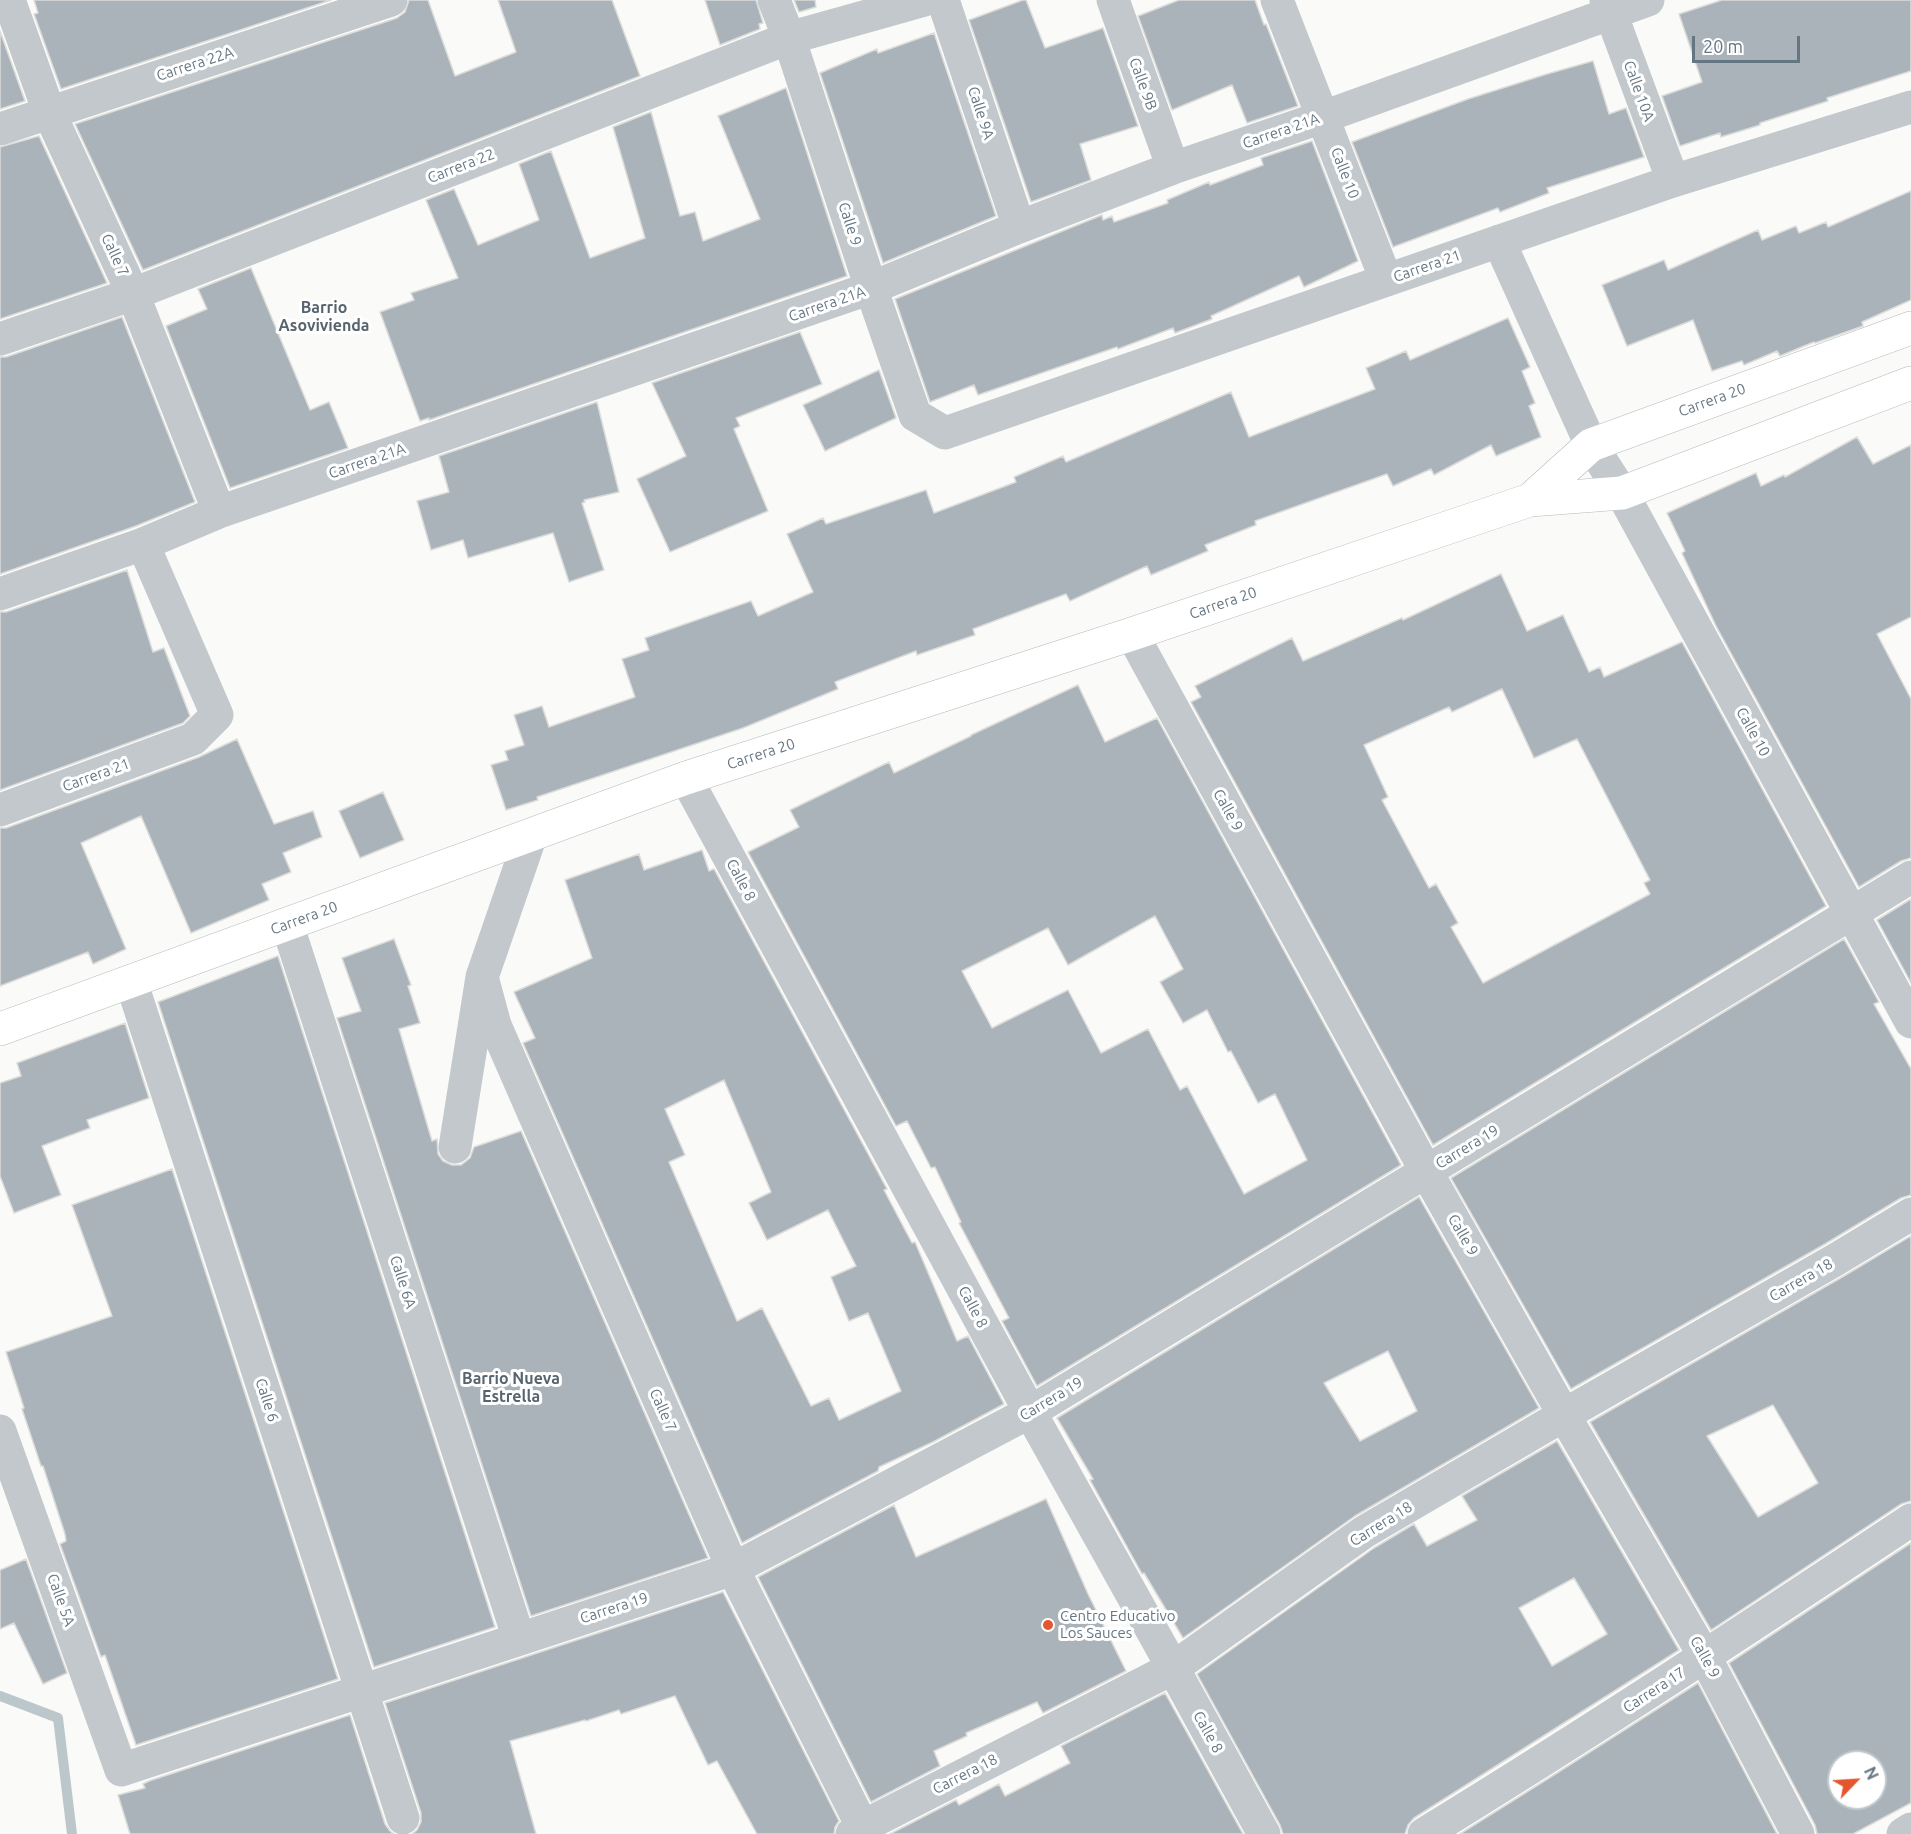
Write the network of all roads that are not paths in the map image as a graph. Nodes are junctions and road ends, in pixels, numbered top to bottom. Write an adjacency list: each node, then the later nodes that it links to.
1 (9, 0): 12 (street, Calle 7)
2 (391, 0): 12 (street, Carrera 22A)
3 (774, 0): 10 (street, Calle 9)
4 (924, 0): 10 (street, Carrera 22)
5 (944, 0): 17 (street, Calle 9A)
6 (1113, 0): 15 (street, Calle 9B)
7 (1277, 0): 13 (street, Calle 10)
8 (1648, 0): 9 (street, Carrera 21A)
9 (1609, 7): 13 (street, Carrera 21A); 16 (street, Calle 10A)
10 (789, 38): 20 (street, Calle 9); 21 (street, Carrera 22)
11 (1911, 107): 16 (street, Carrera 21)
12 (49, 112): 14 (street, Carrera 22A); 21 (street, Calle 7)
13 (1323, 117): 15 (street, Carrera 21A); 19 (street, Calle 10)
14 (0, 129)
15 (1173, 168): 17 (street, Carrera 21A)
16 (1672, 182): 18 (street, Carrera 21)
17 (1019, 227): 20 (street, Carrera 21A)
18 (1499, 241): 19 (street, Carrera 21); 26 (street, Calle 10)
19 (1386, 280): 25 (street, Carrera 21)
20 (871, 288): 25 (street, Calle 9); 29 (street, Carrera 21A)
21 (133, 294): 23 (street, Carrera 22); 29 (street, Calle 7)
22 (1911, 328): 26 (main road, Carrera 20)
23 (0, 339)
24 (1911, 383): 27 (main road, Carrera 20)
25 (945, 433)
26 (1591, 444): 27 (street, Calle 10); 28 (main road, Carrera 20)
27 (1622, 493): 28 (main road, Carrera 20); 37 (street, Calle 10)
28 (1530, 500): 32 (main road, Carrera 20)
29 (219, 512): 30 (street, Carrera 21A)
30 (143, 544): 31 (street, Carrera 21A); 34 (street, Carrera 21)
31 (0, 594)
32 (1132, 634): 33 (main road, Carrera 20); 44 (street, Calle 9)
33 (686, 778): 35 (main road, Carrera 20); 46 (street, Calle 8)
34 (0, 810)
35 (523, 838): 38 (main road, Carrera 20); 39 (street)
36 (1911, 877): 37 (street, Carrera 19)
37 (1852, 913): 41 (street, Calle 10); 44 (street, Carrera 19)
38 (287, 924): 40 (main road, Carrera 20); 51 (street, Calle 6A)
39 (482, 977): 43 (street); 50 (street, Calle 7)
40 (131, 981): 42 (main road, Carrera 20); 54 (street, Calle 6)
41 (1911, 1022)
42 (0, 1029)
43 (455, 1147)
44 (1426, 1172): 46 (street, Carrera 19); 47 (street, Calle 9)
45 (1911, 1214): 47 (street, Carrera 18)
46 (1029, 1412): 50 (street, Carrera 19); 53 (street, Calle 8)
47 (1564, 1415): 52 (street, Calle 9); 53 (street, Carrera 18)
48 (0, 1431): 55 (street, Calle 5A)
49 (1911, 1520): 52 (street, Carrera 17)
50 (733, 1569): 51 (street, Carrera 19); 58 (street, Calle 7)
51 (519, 1639): 54 (street, Carrera 19)
52 (1706, 1657): 60 (street, Carrera 17); 61 (street, Calle 9)
53 (1173, 1668): 58 (street, Carrera 18); 59 (street, Calle 8)
54 (362, 1691): 55 (street, Carrera 19); 56 (street, Calle 6)
55 (121, 1770)
56 (403, 1818)
57 (1911, 1829): 62 (street)
58 (860, 1832)
59 (1264, 1834)
60 (1424, 1834)
61 (1798, 1834)
62 (1903, 1834)

